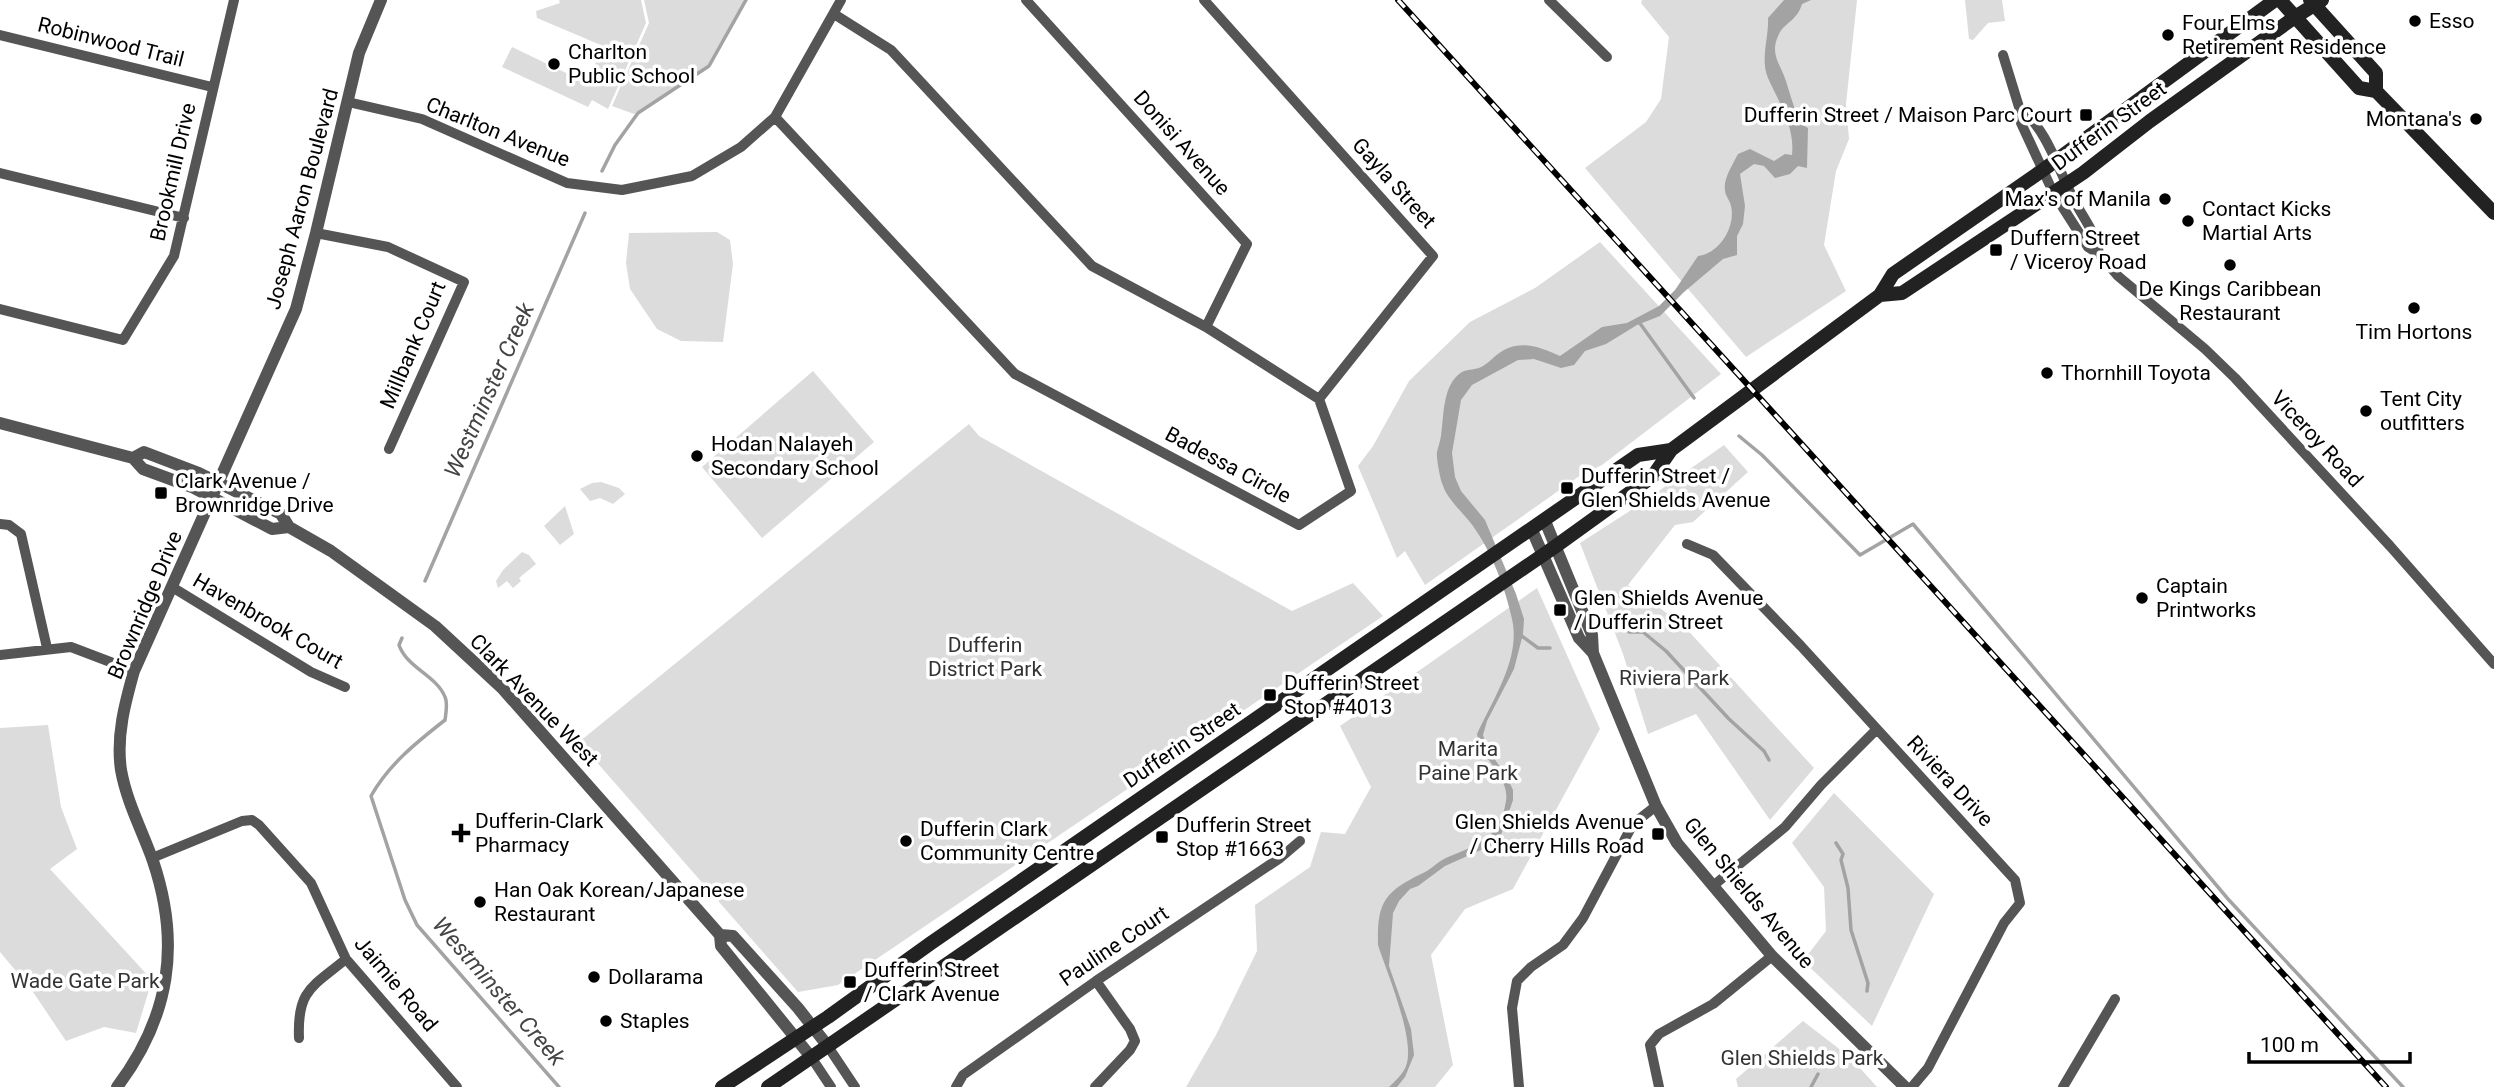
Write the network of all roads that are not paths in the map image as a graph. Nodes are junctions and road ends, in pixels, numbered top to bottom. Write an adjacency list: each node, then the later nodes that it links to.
1 (233, 0): 14 (street, Brookmill Drive)
2 (381, 0): 16 (street, Joseph Aaron Boulevard)
3 (841, 0): 9 (street, Charlton Avenue)
4 (1026, 0): 30 (street, Donisi Avenue)
5 (1204, 0): 31 (street, Gayla Street)
6 (1549, 0): 13 (street)
7 (2278, 0): 10 (main road); 19 (main road, Dufferin Street)
8 (2315, 2): 10 (main road, Dufferin Street); 15 (main road)
9 (834, 14): 18 (street, Charlton Avenue); 30 (street)
10 (2295, 17): 15 (main road); 22 (main road, Dufferin Street)
11 (0, 35): 14 (street, Robinwood Trail)
12 (2003, 55): 17 (street, Viceroy Road)
13 (1607, 57)
14 (212, 87): 25 (street, Brookmill Drive)
15 (2376, 91): 24 (main road)
16 (348, 102): 18 (street, Charlton Avenue); 26 (street, Joseph Aaron Boulevard)
17 (2019, 107): 19 (street, Viceroy Road); 20 (street, Viceroy Road)
18 (775, 117): 31 (street, Badessa Circle)
19 (2056, 160): 20 (main road, Dufferin Street); 22 (street, Viceroy Road)
20 (2043, 170): 23 (street, Viceroy Road); 28 (main road, Dufferin Street)
21 (0, 173): 25 (street)
22 (2066, 184): 23 (main road, Dufferin Street); 27 (street, Viceroy Road)
23 (2053, 192): 27 (street, Viceroy Road); 28 (main road, Dufferin Street)
24 (2494, 213)
25 (184, 218): 29 (street, Brookmill Drive)
26 (316, 233): 33 (street, Millbank Court); 36 (street, Joseph Aaron Boulevard)
27 (2099, 254): 49 (street, Viceroy Road)
28 (1880, 295): 34 (main road, Dufferin Street)
29 (0, 309)
30 (1206, 327): 31 (street)
31 (1319, 399)
32 (0, 423): 35 (street, Clark Avenue West)
33 (389, 449)
34 (1671, 450): 38 (main road, Dufferin Street); 43 (main road, Dufferin Street)
35 (133, 458): 36 (street, Clark Avenue West); 37 (street, Clark Avenue West)
36 (219, 482): 37 (street, Joseph Aaron Boulevard); 40 (street, Clark Avenue West)
37 (212, 498): 40 (street, Clark Avenue West); 45 (street, Brownridge Drive)
38 (1545, 521): 41 (main road, Dufferin Street); 43 (street, Glen Shields Avenue)
39 (0, 524): 46 (street)
40 (289, 527): 57 (street, Clark Avenue West)
41 (1532, 530): 44 (street, Glen Shields Avenue); 62 (main road, Dufferin Street)
42 (1687, 544): 52 (street, Riviera Drive)
43 (1556, 546): 44 (main road, Dufferin Street); 47 (street, Glen Shields Avenue)
44 (1543, 556): 47 (street, Glen Shields Avenue); 65 (main road, Dufferin Street)
45 (172, 587): 50 (street, Brownridge Drive); 51 (street, Havenbrook Court)
46 (47, 649): 48 (street); 50 (street)
47 (1593, 653): 53 (street, Glen Shields Avenue)
48 (0, 655)
49 (2494, 664)
50 (134, 671): 55 (street, Brownridge Drive)
51 (345, 687)
52 (1876, 730): 56 (street); 78 (street, Riviera Drive)
53 (1656, 806): 56 (street, Glen Shields Avenue); 75 (street)
54 (1300, 841): 60 (street, Pauline Court)
55 (152, 858): 59 (street, Jaimie Road); 67 (street, Brownridge Drive)
56 (1714, 885): 58 (street, Glen Shields Avenue)
57 (720, 935): 62 (street, Clark Avenue West); 63 (street, Clark Avenue West)
58 (1772, 956): 76 (street); 77 (street, Glen Shields Avenue)
59 (346, 959): 64 (street); 68 (street, Jaimie Road)
60 (1096, 981): 73 (street, Pauline Court); 74 (street)
61 (2115, 999): 79 (street)
62 (813, 1026): 63 (main road, Dufferin Street); 65 (street, Clark Avenue West)
63 (796, 1037): 66 (street, Clark Avenue West); 69 (main road, Dufferin Street)
64 (299, 1038)
65 (827, 1045): 66 (main road, Dufferin Street); 72 (street, Clark Avenue West)
66 (811, 1057): 70 (main road, Dufferin Street); 71 (street, Clark Avenue West)
67 (117, 1087)
68 (457, 1087)
69 (722, 1087)
70 (768, 1087)
71 (831, 1087)
72 (855, 1087)
73 (956, 1087)
74 (1094, 1087)
75 (1519, 1087)
76 (1659, 1087)
77 (1906, 1087)
78 (1912, 1087)
79 (2063, 1087)

